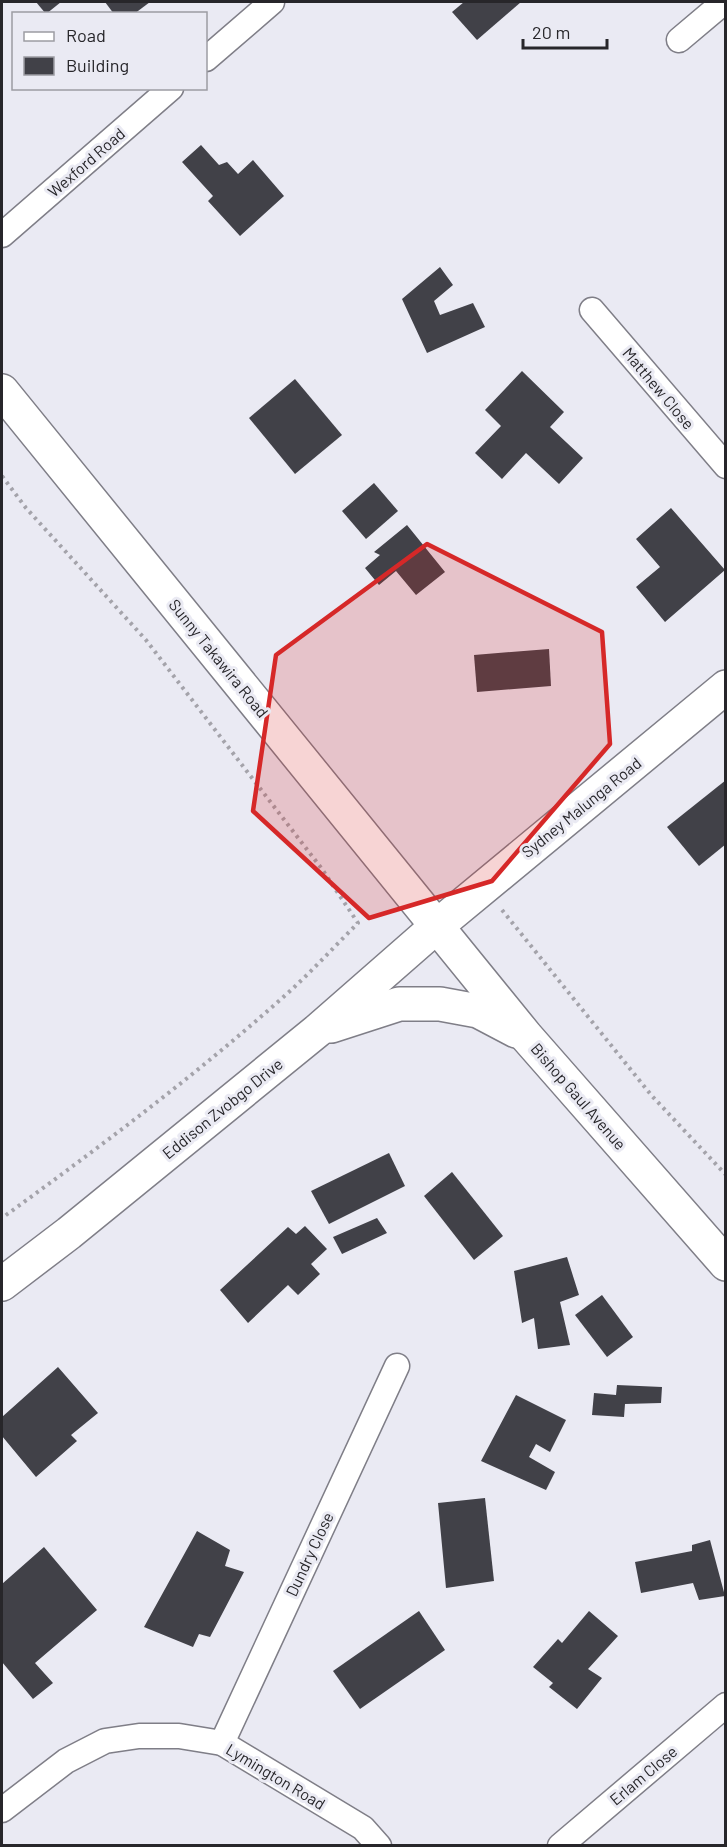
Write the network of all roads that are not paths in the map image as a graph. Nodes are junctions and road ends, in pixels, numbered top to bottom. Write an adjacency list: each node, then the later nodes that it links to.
1 (272, 2): 4 (street)
2 (724, 2): 3 (street)
3 (679, 40)
4 (207, 58)
5 (169, 90): 6 (street, Wexford Road)
6 (2, 235)
7 (592, 309): 9 (street, Matthew Close)
8 (2, 391): 11 (main road, Sunny Takawira Road)
9 (726, 466)
10 (726, 687): 11 (main road, Sydney Malunga Road)
11 (437, 926): 12 (main road, Eddison Zvobgo Drive); 13 (main road, Bishop Gaul Avenue)
12 (317, 1031): 13 (main road); 15 (main road, Eddison Zvobgo Drive)
13 (526, 1036): 14 (main road, Bishop Gaul Avenue)
14 (726, 1264)
15 (2, 1284)
16 (397, 1366): 18 (street, Dundry Close)
17 (726, 1705): 21 (street, Erlam Close)
18 (222, 1743): 19 (street, Lymington Road); 20 (street, Lymington Road)
19 (2, 1810)
20 (380, 1845)
21 (560, 1845)

